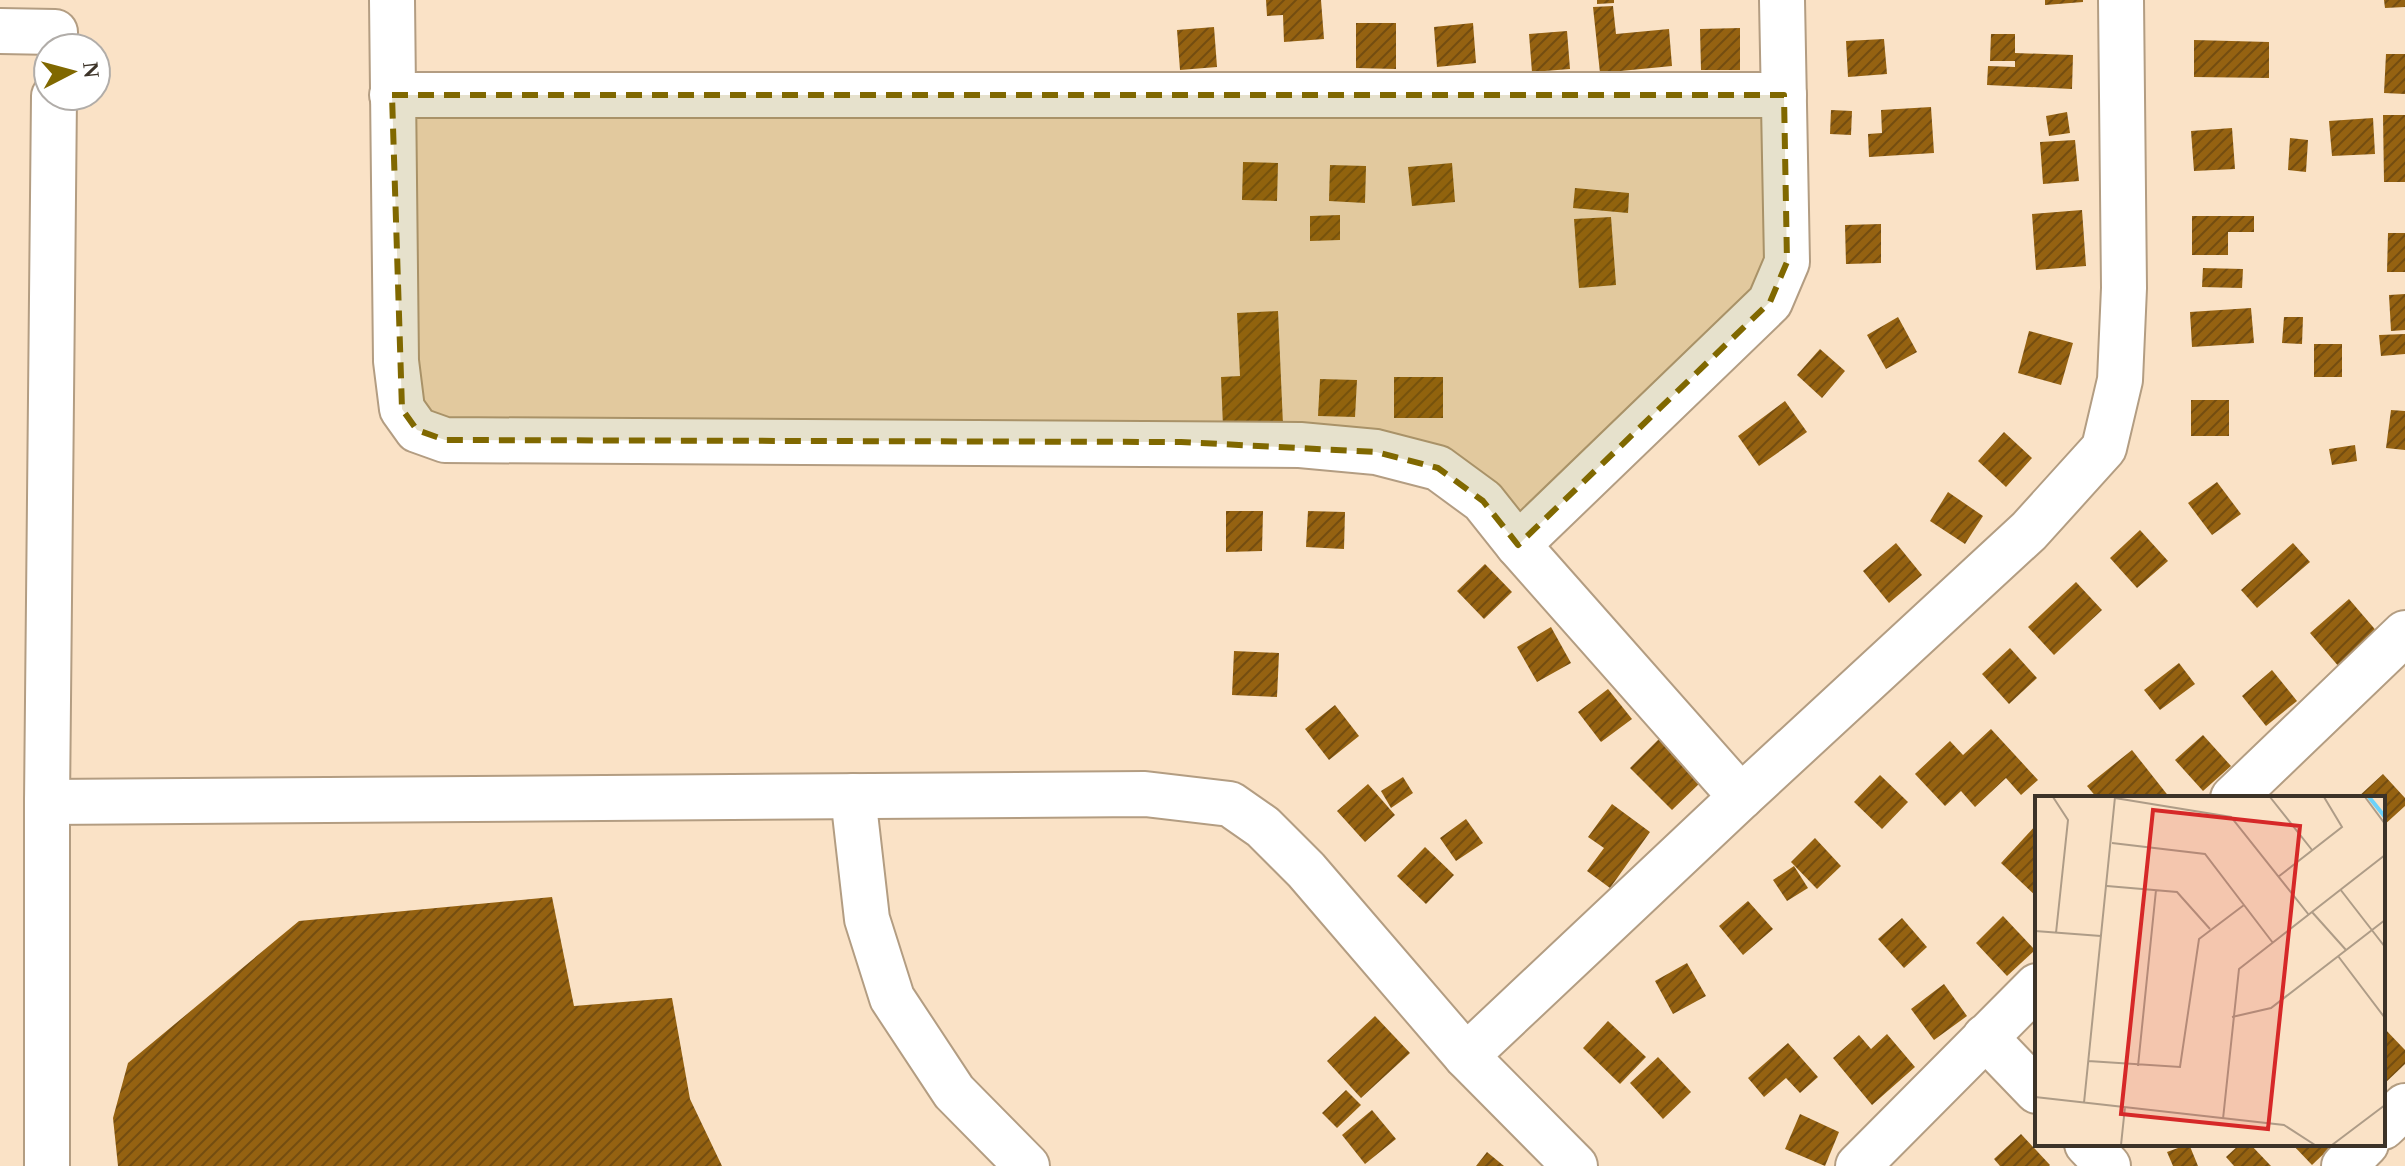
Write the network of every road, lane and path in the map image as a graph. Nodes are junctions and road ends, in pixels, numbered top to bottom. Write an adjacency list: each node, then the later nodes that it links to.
1 (392, 0): 6 (street)
2 (1782, 0): 7 (street)
3 (2121, 0): 13 (street)
4 (55, 27): 5 (street)
5 (0, 31)
6 (392, 95): 7 (street); 9 (street)
7 (1784, 95): 9 (street)
8 (54, 112): 14 (street)
9 (1518, 545): 13 (street)
10 (2405, 633): 12 (street)
11 (853, 796): 14 (street); 17 (street); 24 (street)
12 (2235, 796)
13 (1741, 797): 17 (street)
14 (47, 802): 23 (street)
15 (2035, 988): 16 (street)
16 (1985, 1037): 18 (street); 26 (street)
17 (1466, 1056): 25 (street)
18 (2035, 1089)
19 (2405, 1106): 20 (street)
20 (2385, 1125)
21 (2089, 1146): 27 (street)
22 (2364, 1146): 28 (street)
23 (47, 1166)
24 (1027, 1166)
25 (1575, 1166)
26 (1858, 1166)
27 (2108, 1166)
28 (2344, 1166)

